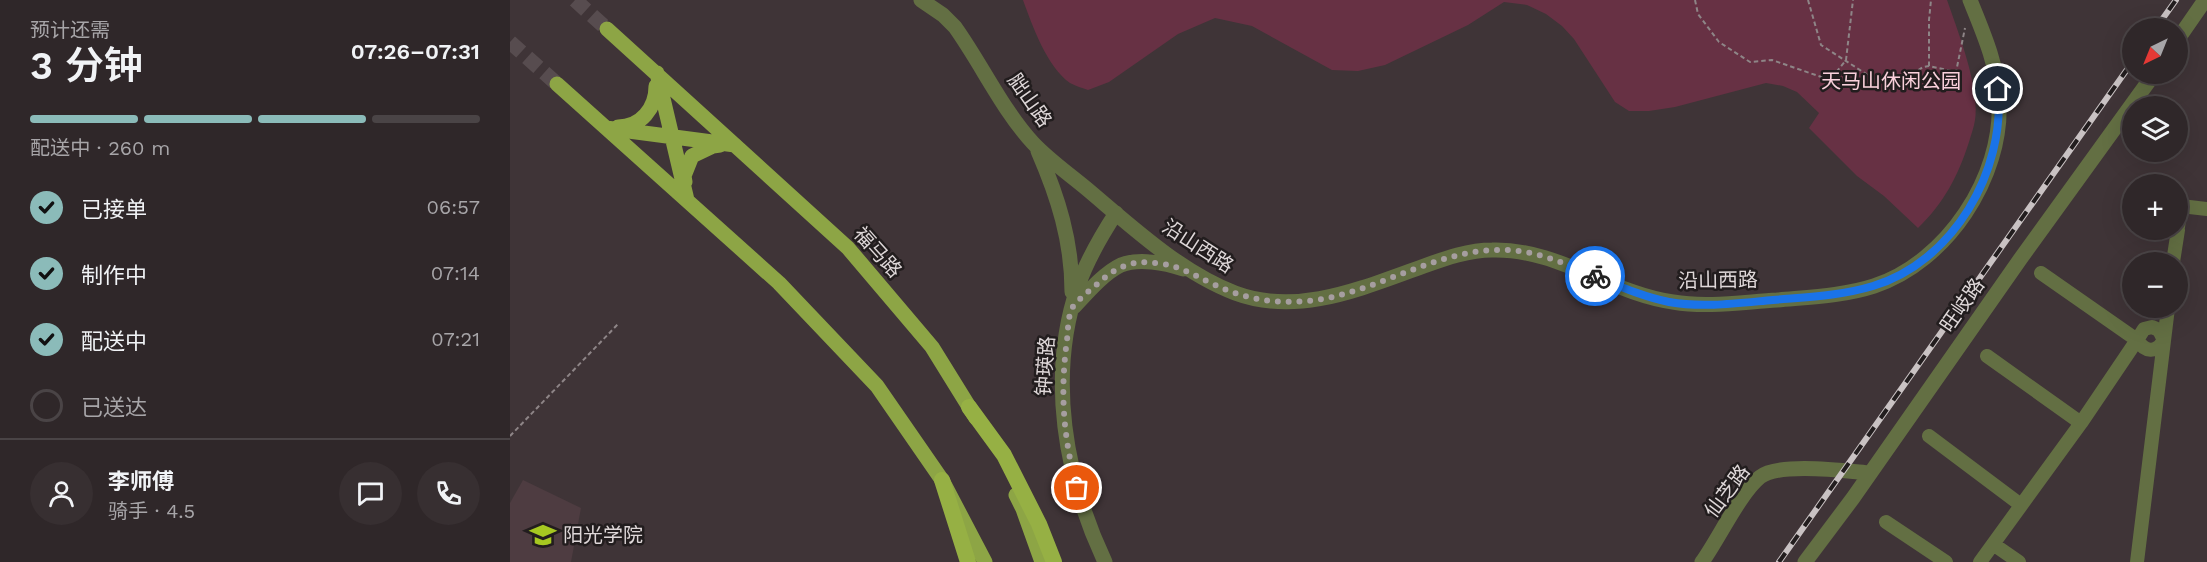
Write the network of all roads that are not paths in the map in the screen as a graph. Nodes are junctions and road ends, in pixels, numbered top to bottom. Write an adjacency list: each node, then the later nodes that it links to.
1 (921, 0): 12 (street, 胐山路)
2 (1970, 0): 18 (street, 沿山西路)
3 (2205, 0): 4 (street)
4 (2188, 25)
5 (607, 29): 6 (main road, 福马路)
6 (657, 73): 9 (main road); 10 (main road); 11 (main road, 福马路)
7 (557, 84): 9 (main road)
8 (2147, 84): 27 (street, 旺岐路)
9 (606, 128): 10 (main road); 13 (main road)
10 (671, 137): 11 (main road); 13 (main road)
11 (735, 145): 13 (main road); 24 (main road, 福马路)
12 (1035, 145): 16 (street, 胐山路); 19 (street)
13 (687, 200): 28 (main road)
14 (2188, 207): 15 (street)
15 (2207, 209)
16 (1116, 213): 18 (street, 沿山西路); 19 (street, 钟瑛路)
17 (2041, 273): 21 (street)
18 (1196, 274): 19 (street)
19 (1072, 309): 36 (street, 钟瑛路)
20 (2167, 318): 22 (street)
21 (2137, 339): 22 (street); 25 (street)
22 (2164, 340): 42 (street)
23 (1987, 356): 25 (street)
24 (969, 407): 34 (main road, 福马路); 35 (highway)
25 (2081, 423): 29 (street)
26 (1929, 436): 29 (street)
27 (1870, 473): 37 (street, 仙芝路); 38 (street, 旺岐路)
28 (942, 480): 32 (highway); 33 (main road)
29 (2021, 505): 31 (street)
30 (1886, 522): 39 (street)
31 (1994, 544): 40 (street); 41 (street)
32 (968, 562)
33 (985, 562)
34 (1042, 562)
35 (1054, 562)
36 (1105, 562)
37 (1702, 562)
38 (1805, 562)
39 (1946, 562)
40 (1980, 562)
41 (2019, 562)
42 (2137, 562)

